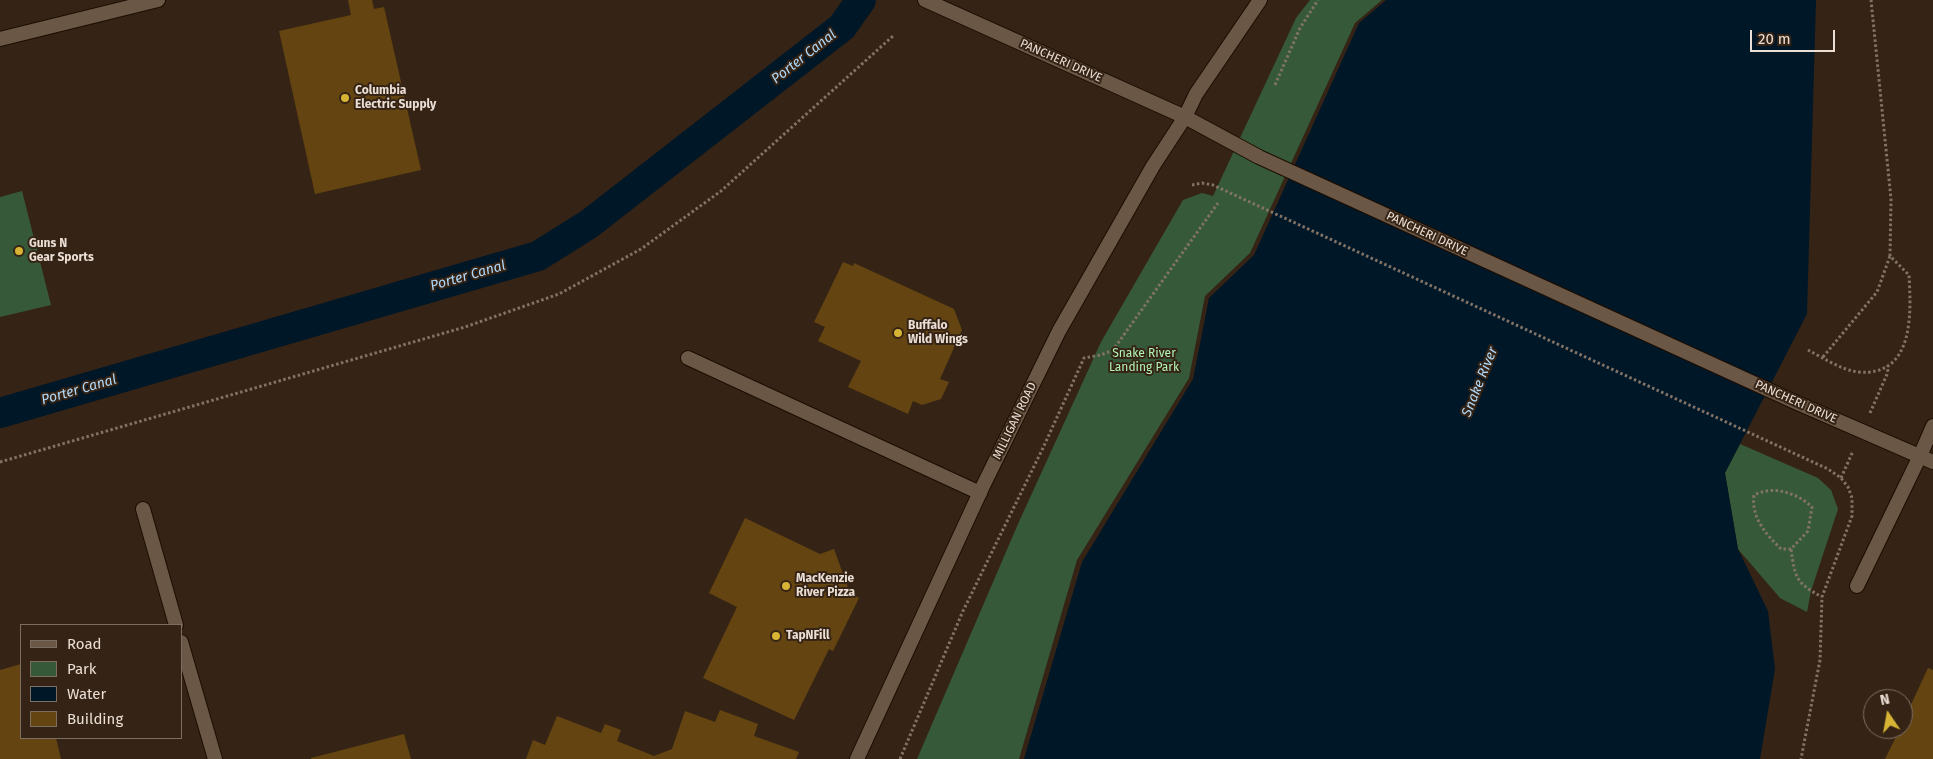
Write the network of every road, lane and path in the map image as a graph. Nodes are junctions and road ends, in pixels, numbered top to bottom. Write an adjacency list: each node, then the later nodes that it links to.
1 (158, 0): 7 (main road)
2 (925, 0): 9 (main road, PANCHERI DRIVE)
3 (1260, 0): 9 (main road, MILLIGAN ROAD)
4 (1318, 0): 8 (path)
5 (1871, 0): 12 (path)
6 (893, 36): 20 (path)
7 (0, 39)
8 (1275, 85)
9 (1185, 117): 19 (main road, PANCHERI DRIVE); 23 (main road, MILLIGAN ROAD)
10 (1192, 185): 22 (path)
11 (1218, 203): 32 (path)
12 (1890, 256): 15 (path); 16 (path)
13 (1808, 350): 15 (path)
14 (688, 358): 23 (main road)
15 (1823, 358): 16 (path)
16 (1887, 366): 17 (path)
17 (1888, 372)
18 (1933, 426): 19 (main road)
19 (1927, 459): 26 (main road)
20 (0, 462)
21 (1846, 468): 22 (path)
22 (1841, 478): 27 (path)
23 (980, 493): 31 (main road, MILLIGAN ROAD)
24 (143, 509): 28 (main road)
25 (1791, 550): 25 (path); 27 (path)
26 (1857, 586)
27 (1822, 597): 33 (path)
28 (176, 624)
29 (182, 645): 30 (main road)
30 (215, 759)
31 (857, 759)
32 (900, 759)
33 (1800, 759)

